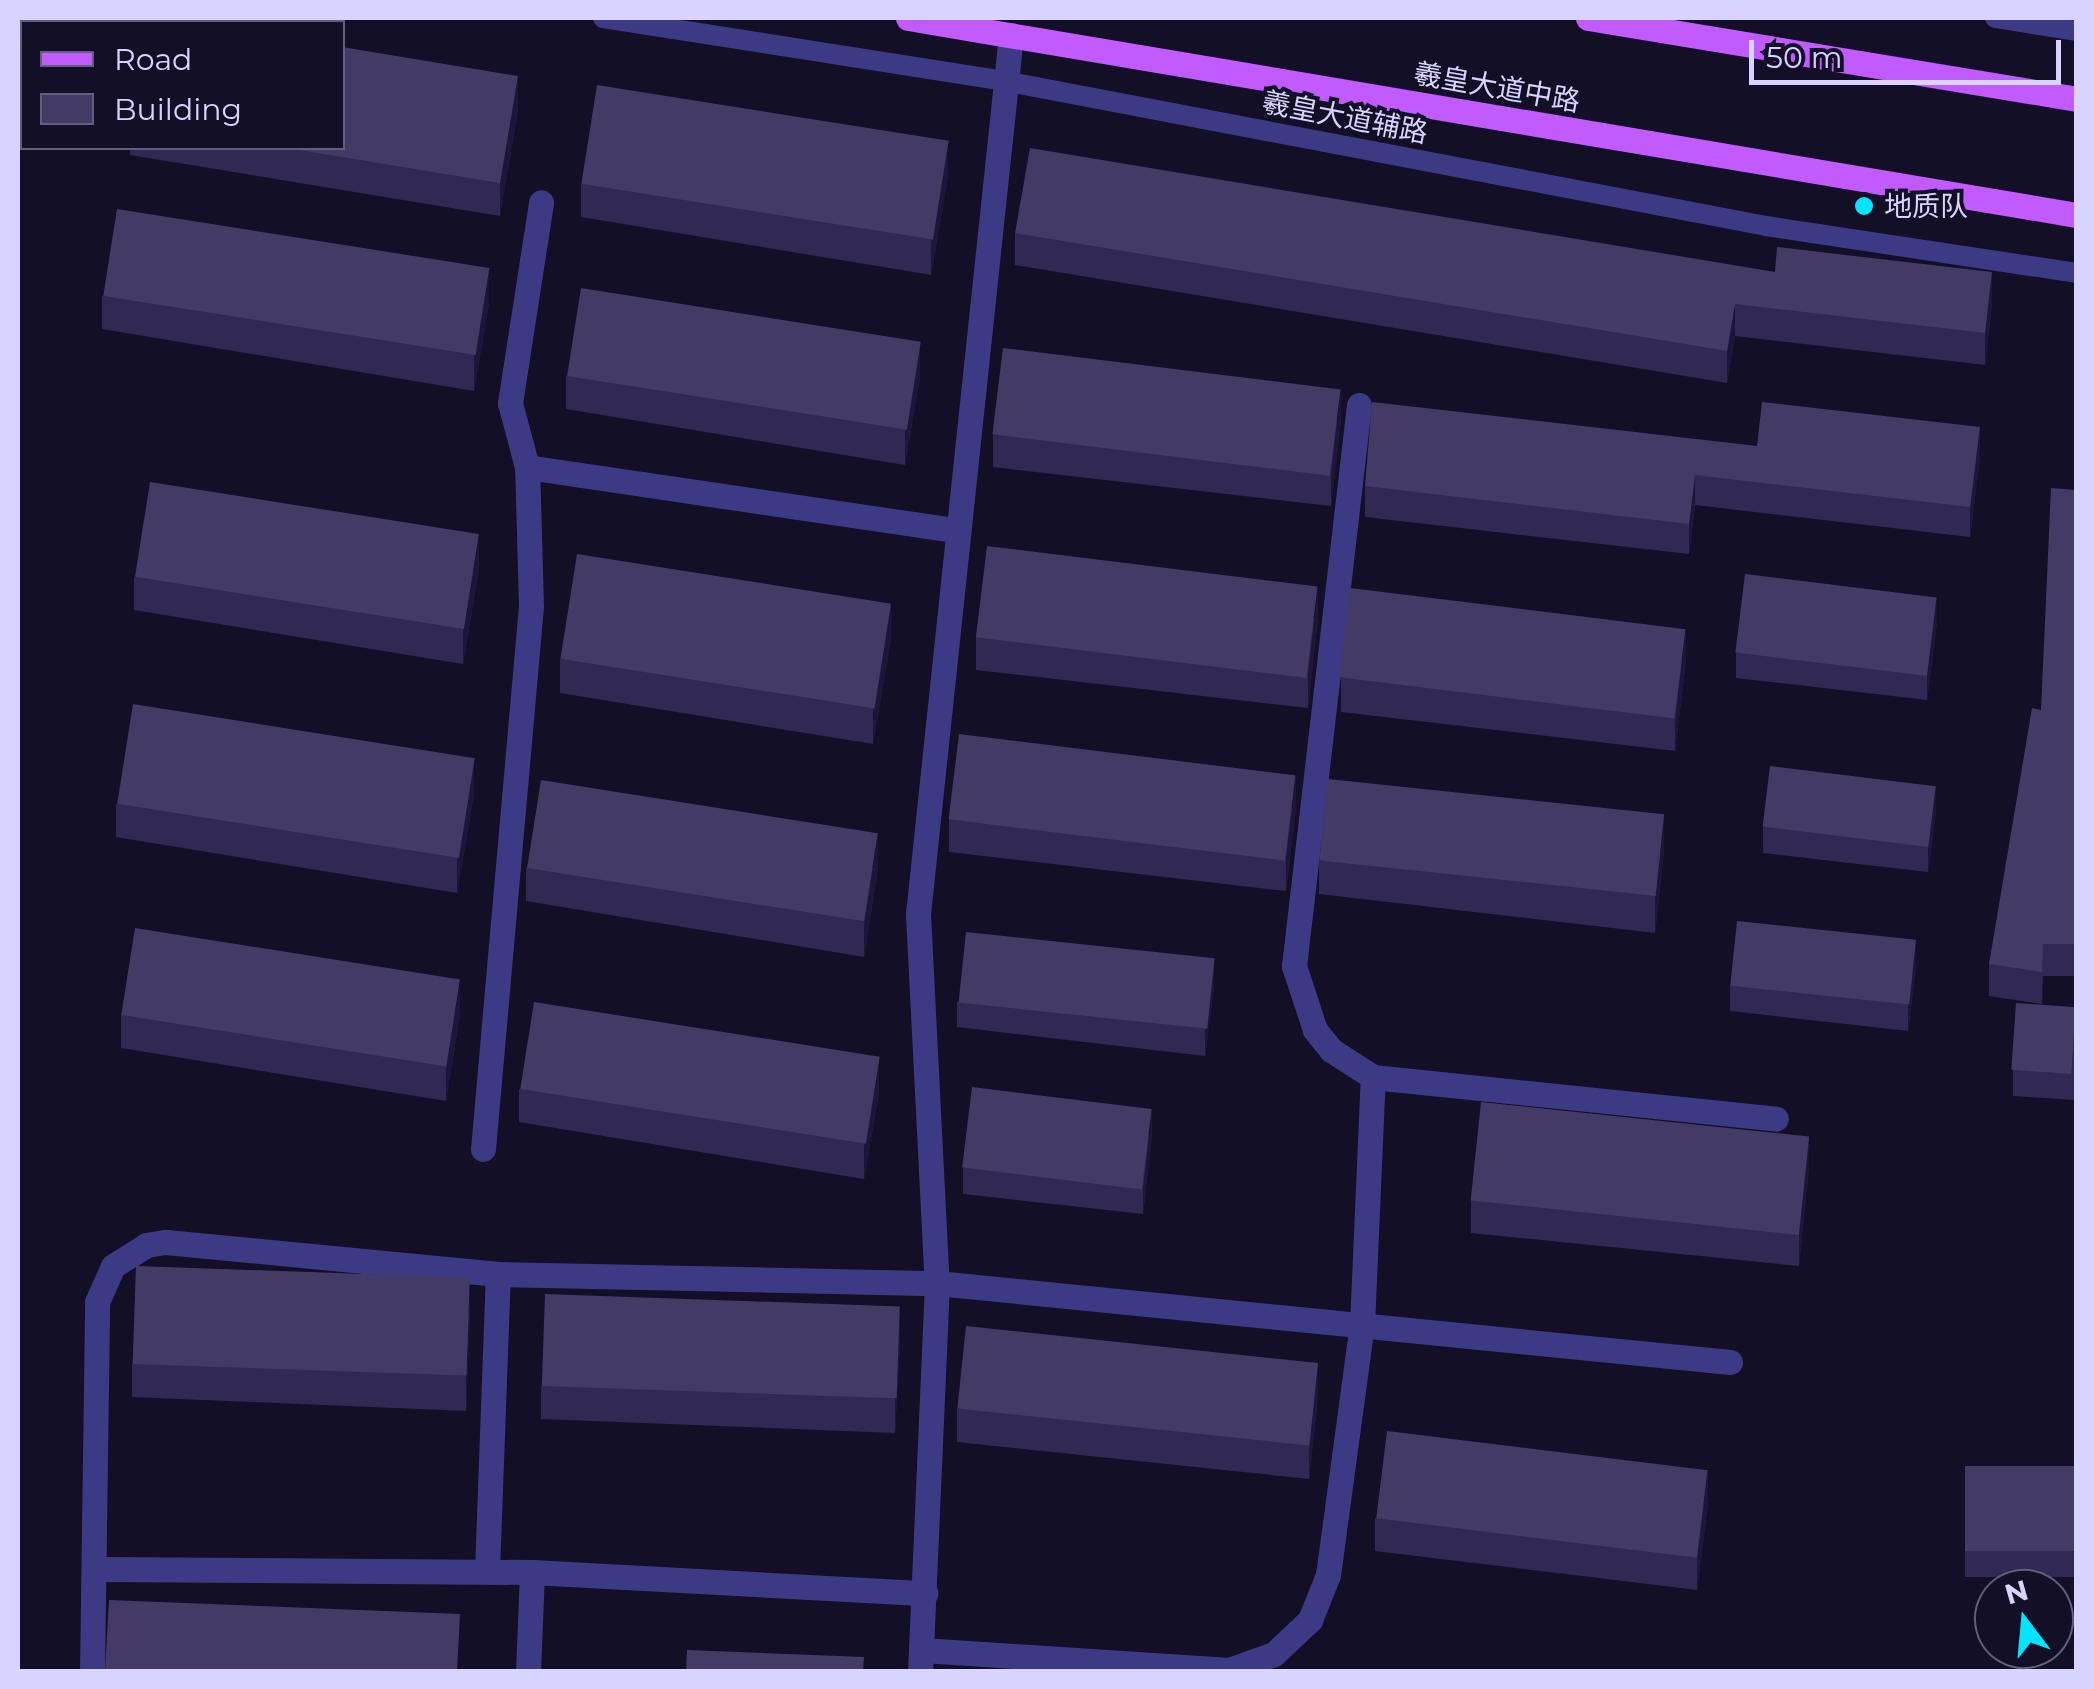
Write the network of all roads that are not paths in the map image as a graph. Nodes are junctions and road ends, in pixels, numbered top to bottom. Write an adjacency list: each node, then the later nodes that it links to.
1 (603, 18): 7 (lane, 羲皇大道辅路)
2 (908, 18): 6 (main road, 羲皇大道中路)
3 (1588, 18): 8 (main road)
4 (1995, 18): 5 (lane)
5 (2076, 32)
6 (1012, 35): 7 (street); 10 (main road, 羲皇大道中路)
7 (1004, 81): 11 (lane, 羲皇大道辅路); 14 (street)
8 (2076, 100)
9 (540, 202): 13 (street)
10 (2076, 215)
11 (2076, 273)
12 (1359, 406): 15 (street)
13 (526, 467): 14 (street); 17 (street)
14 (958, 531): 19 (street)
15 (1373, 1078): 16 (street); 20 (street)
16 (1776, 1119)
17 (483, 1149)
18 (498, 1274): 19 (street); 22 (street); 23 (street)
19 (937, 1283): 20 (street); 25 (street)
20 (1362, 1326): 21 (street); 26 (street)
21 (1730, 1362)
22 (96, 1569): 23 (street); 27 (street)
23 (487, 1571): 24 (street)
24 (532, 1572): 25 (street); 28 (street)
25 (925, 1592): 26 (street)
26 (921, 1661)
27 (92, 1672)
28 (528, 1672)

